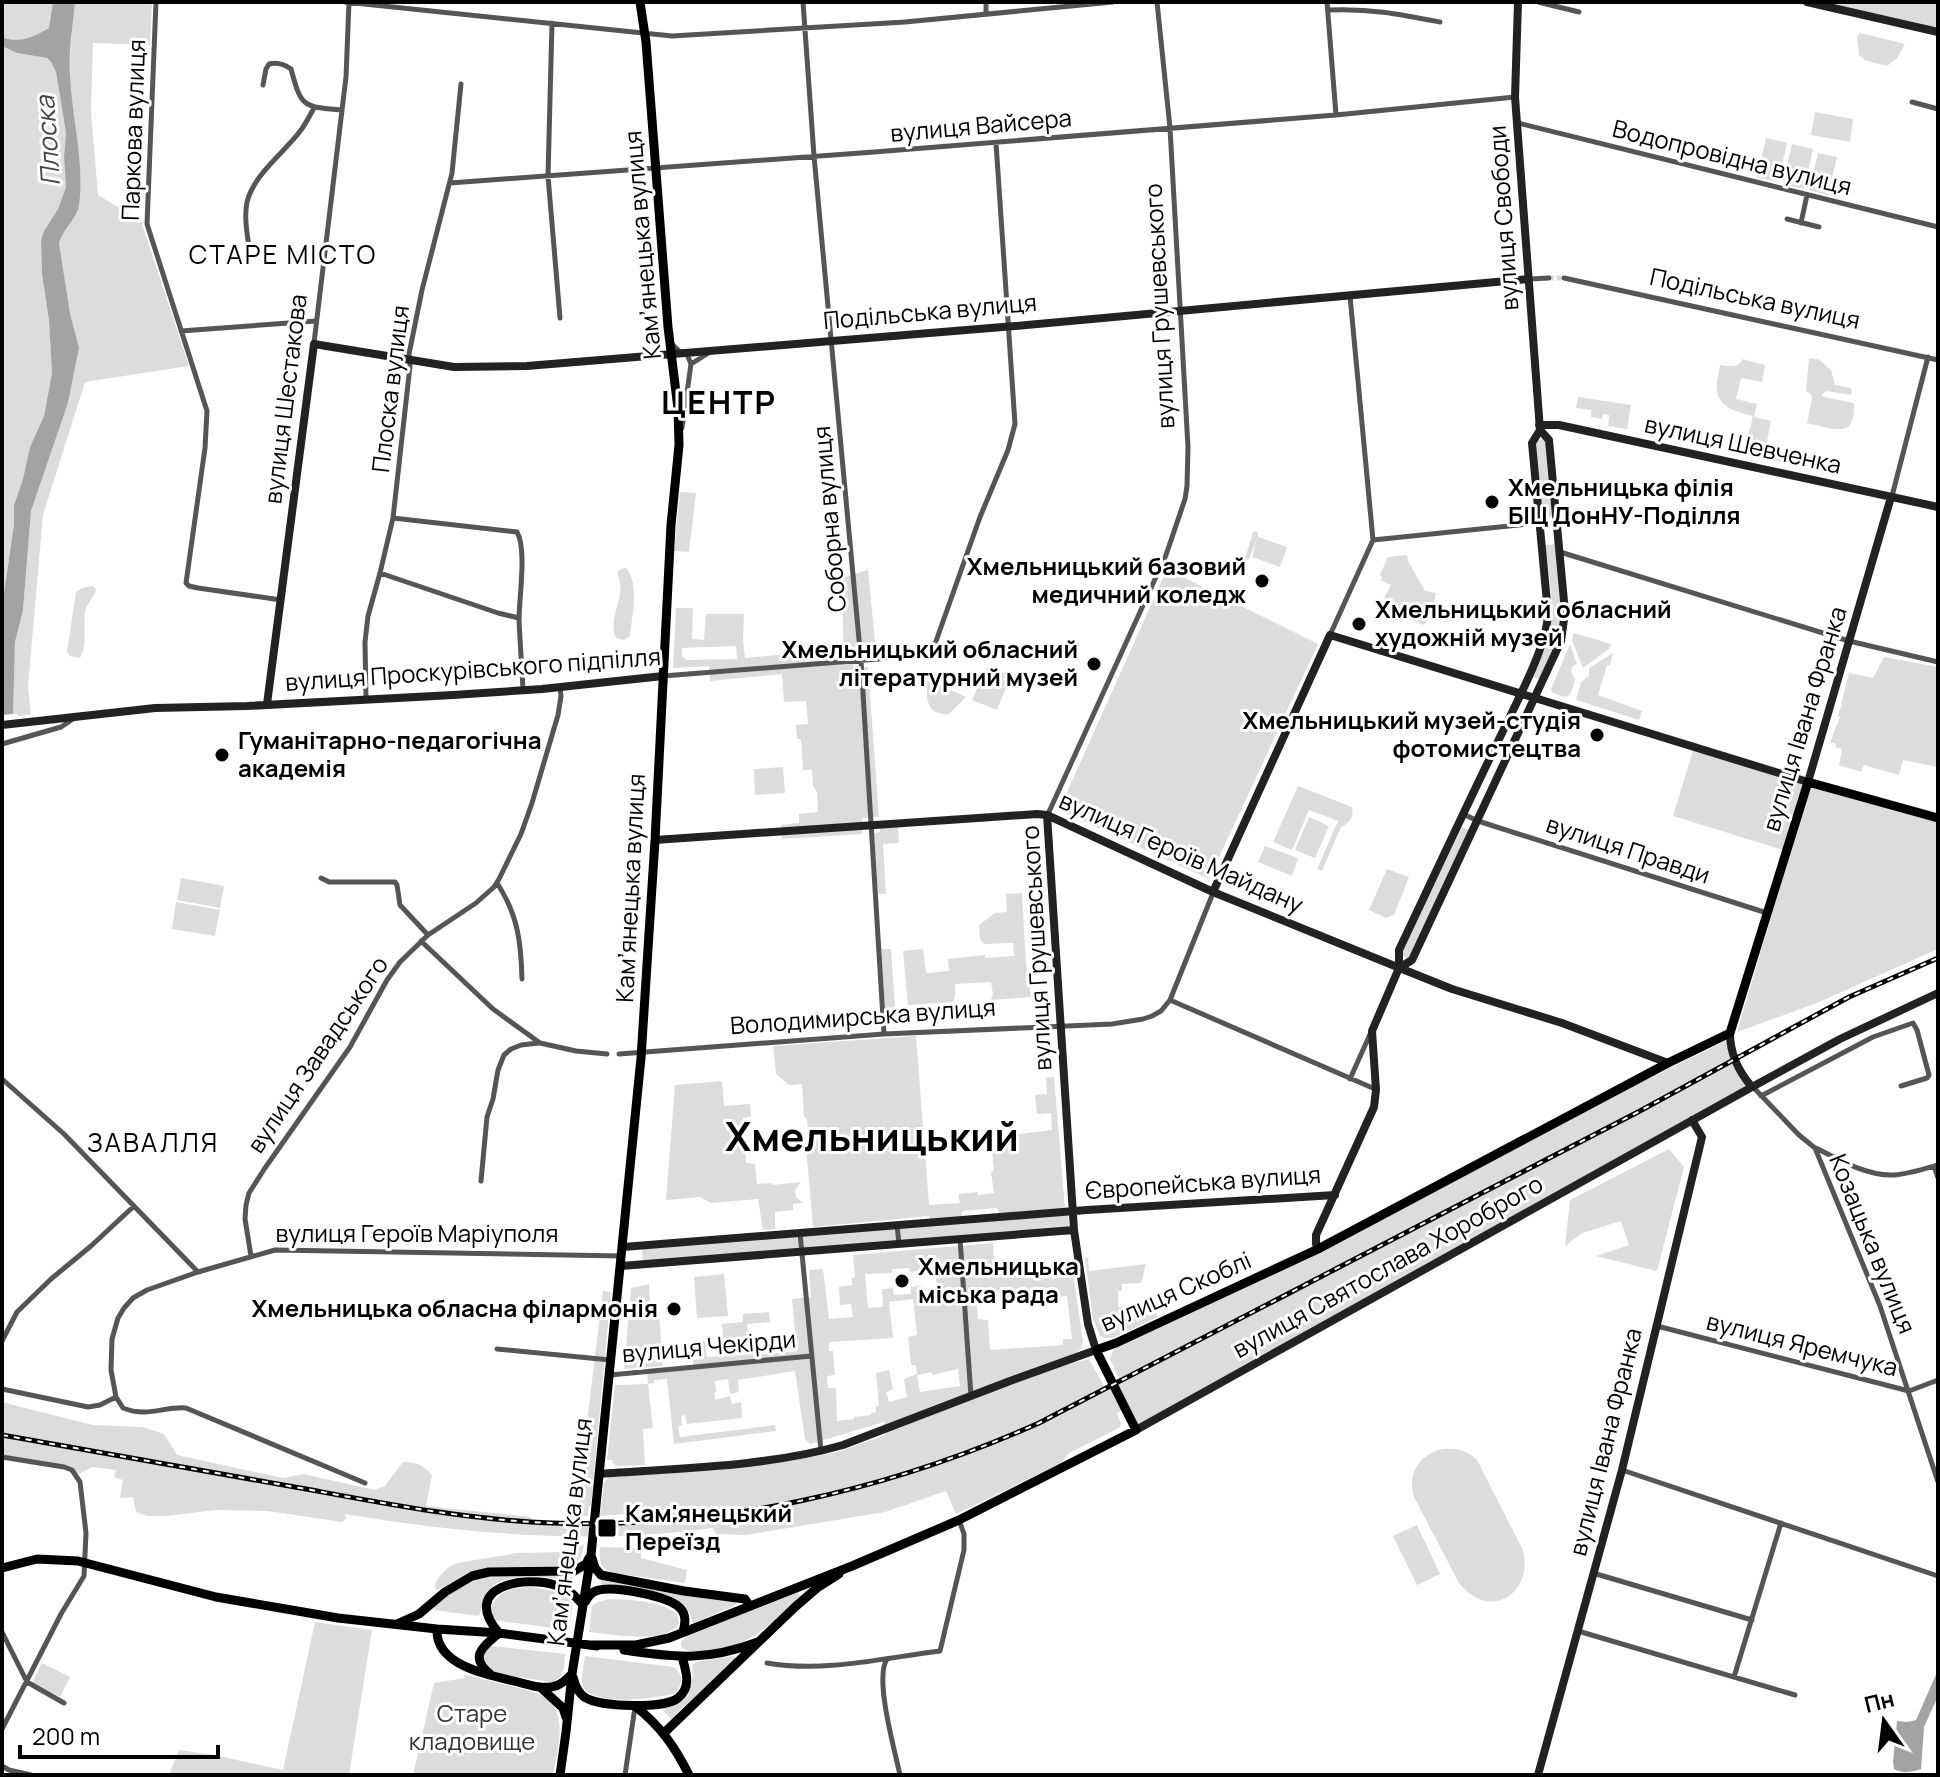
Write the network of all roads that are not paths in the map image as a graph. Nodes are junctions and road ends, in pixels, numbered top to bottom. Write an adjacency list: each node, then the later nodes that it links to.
1 (156, 2): 50 (street, Паркова вулиця)
2 (347, 2): 12 (street); 27 (street, вулиця Шестакова)
3 (640, 2): 20 (main road, Камʼянецька вулиця)
4 (803, 2): 18 (street, Соборна вулиця)
5 (986, 2): 15 (street)
6 (1113, 2): 15 (street)
7 (1157, 2): 30 (street, вулиця Грушевського)
8 (1327, 2): 13 (street)
9 (1518, 2): 23 (street, вулиця Свободи)
10 (1538, 2): 14 (street)
11 (1807, 2): 19 (street)
12 (383, 4): 17 (street)
13 (1328, 10): 16 (street); 28 (street)
14 (1579, 12)
15 (986, 14): 18 (street)
16 (1440, 22)
17 (552, 23): 20 (street); 34 (street)
18 (804, 28): 20 (street); 32 (street, Соборна вулиця)
19 (1938, 32)
20 (645, 33): 33 (main road, Камʼянецька вулиця)
21 (461, 84): 35 (street, Плоска вулиця)
22 (263, 85): 25 (street)
23 (1515, 97): 28 (street, вулиця Вайсера); 29 (street, вулиця Свободи)
24 (1912, 102): 26 (street)
25 (314, 108): 27 (street); 41 (street)
26 (1938, 109)
27 (341, 110): 48 (street, вулиця Шестакова)
28 (1336, 115): 30 (street, вулиця Вайсера)
29 (1517, 122): 36 (street, Водопровідна вулиця); 44 (street, вулиця Свободи)
30 (1170, 128): 31 (street, вулиця Вайсера); 46 (street, вулиця Грушевського)
31 (996, 143): 32 (street, вулиця Вайсера); 49 (street)
32 (814, 156): 33 (street, вулиця Вайсера); 52 (street, Соборна вулиця)
33 (656, 168): 34 (street, вулиця Вайсера); 51 (main road, Камʼянецька вулиця)
34 (548, 176): 35 (street, вулиця Вайсера); 47 (street)
35 (450, 183): 58 (street, Плоска вулиця)
36 (1807, 195): 38 (street); 40 (street, Водопровідна вулиця)
37 (1787, 219): 38 (street)
38 (1801, 223): 39 (street)
39 (1819, 227)
40 (1938, 227)
41 (249, 247)
42 (1549, 278): 44 (street, Подільська вулиця)
43 (1564, 278): 57 (street, Подільська вулиця)
44 (1528, 279): 45 (street, Подільська вулиця); 61 (street, вулиця Свободи)
45 (1350, 295): 46 (street, Подільська вулиця); 67 (street)
46 (1180, 311): 49 (street, Подільська вулиця); 88 (street, вулиця Грушевського)
47 (560, 318)
48 (316, 321): 50 (street); 53 (street, вулиця Шестакова)
49 (1008, 327): 52 (street, Подільська вулиця); 74 (street, вулиця Проскурівського підпілля)
50 (181, 331): 70 (street, Паркова вулиця)
51 (669, 335): 55 (street); 56 (main road, Камʼянецька вулиця)
52 (832, 340): 54 (street, Подільська вулиця); 74 (street, Соборна вулиця)
53 (314, 344): 58 (street, Подільська вулиця); 70 (street, вулиця Шестакова)
54 (721, 350): 55 (street, Подільська вулиця); 60 (street)
55 (685, 353): 56 (street, Подільська вулиця); 60 (street)
56 (671, 354): 58 (street, Подільська вулиця); 62 (main road, Камʼянецька вулиця)
57 (1928, 357): 59 (street, Подільська вулиця); 63 (street, вулиця Івана Франка)
58 (409, 360): 65 (street, Плоска вулиця)
59 (1938, 360)
60 (691, 364): 62 (street)
61 (1540, 428): 63 (street, вулиця Шевченка); 66 (street, вулиця Свободи); 68 (street, вулиця Свободи)
62 (679, 445): 76 (main road, Камʼянецька вулиця)
63 (1891, 497): 64 (street, вулиця Шевченка); 73 (street, вулиця Івана Франка)
64 (1938, 507)
65 (393, 518): 69 (street, Плоска вулиця); 71 (street)
66 (1540, 523): 67 (street); 79 (street, вулиця Свободи)
67 (1373, 540): 72 (street)
68 (1559, 552): 73 (street); 80 (street, вулиця Свободи)
69 (380, 573): 71 (street); 81 (street, Плоска вулиця)
70 (281, 600): 82 (street, вулиця Шестакова)
71 (519, 618): 78 (street)
72 (1330, 635): 79 (street); 95 (street)
73 (1849, 641): 75 (street); 86 (street, вулиця Івана Франка)
74 (861, 661): 76 (street, вулиця Проскурівського підпілля); 91 (street, Соборна вулиця)
75 (1938, 662)
76 (663, 676): 77 (street, вулиця Проскурівського підпілля); 92 (main road, Камʼянецька вулиця)
77 (560, 687): 78 (street, вулиця Проскурівського підпілля); 94 (street, вулиця Завадського)
78 (523, 690): 81 (street, вулиця Проскурівського підпілля)
79 (1520, 694): 80 (street); 87 (street, вулиця Свободи)
80 (1536, 699): 86 (street); 90 (street, вулиця Свободи)
81 (366, 700): 82 (street, вулиця Проскурівського підпілля)
82 (267, 704): 83 (street, вулиця Проскурівського підпілля)
83 (77, 717): 84 (street, вулиця Проскурівського підпілля); 85 (street)
84 (2, 725)
85 (5, 744)
86 (1808, 782): 89 (main road); 96 (main road, вулиця Івана Франка)
87 (1463, 814): 90 (street, вулиця Правди); 99 (street, вулиця Свободи)
88 (1047, 815): 91 (street, вулиця Героїв Майдану); 95 (street, вулиця Героїв Майдану); 103 (street, вулиця Грушевського)
89 (1938, 818)
90 (1478, 821): 96 (street, вулиця Правди); 99 (street, вулиця Свободи)
91 (870, 825): 92 (street, вулиця Героїв Майдану); 106 (street, Соборна вулиця)
92 (655, 840): 108 (main road, Камʼянецька вулиця)
93 (321, 878): 97 (street)
94 (497, 883): 97 (street, вулиця Завадського); 100 (street)
95 (1213, 892): 99 (street, вулиця Героїв Майдану); 102 (street)
96 (1767, 913): 105 (main road, вулиця Івана Франка)
97 (428, 935): 98 (street, вулиця Завадського)
98 (421, 941): 107 (street); 134 (street, вулиця Завадського)
99 (1399, 968): 104 (street, вулиця Свободи); 111 (street, вулиця Героїв Майдану)
100 (522, 979)
101 (1938, 993): 115 (street, вулиця Святослава Хороброго)
102 (1170, 1000): 103 (street, Володимирська вулиця); 113 (street)
103 (1061, 1026): 106 (street, Володимирська вулиця); 125 (street, вулиця Грушевського)
104 (1372, 1031): 113 (street); 116 (street, вулиця Свободи)
105 (1730, 1033): 111 (main road, вулиця Скоблі); 115 (street)
106 (884, 1034): 108 (street, Володимирська вулиця)
107 (540, 1043): 109 (street); 122 (street)
108 (641, 1052): 110 (street, Володимирська вулиця); 135 (main road, Камʼянецька вулиця)
109 (607, 1054)
110 (619, 1054)
111 (1668, 1063): 132 (main road, вулиця Скоблі)
112 (2, 1079): 124 (street)
113 (1350, 1079): 116 (street)
114 (1901, 1086): 117 (street)
115 (1752, 1087): 117 (street, Козацька вулиця); 118 (street, вулиця Святослава Хороброго)
116 (1376, 1090): 123 (street, вулиця Свободи)
117 (1761, 1096): 119 (street, Козацька вулиця)
118 (1692, 1120): 138 (street, вулиця Івана Франка); 150 (street, вулиця Святослава Хороброго)
119 (1815, 1148): 120 (street); 147 (street, Козацька вулиця)
120 (1936, 1166): 121 (street)
121 (1938, 1178)
122 (481, 1181)
123 (1335, 1195): 125 (street, Європейська вулиця); 132 (street, вулиця Свободи)
124 (134, 1206): 137 (street); 139 (street)
125 (1073, 1211): 126 (street, вулиця Героїв Маріуполя); 127 (street, вулиця Грушевського)
126 (897, 1225): 128 (street, вулиця Героїв Маріуполя); 131 (street)
127 (1074, 1230): 129 (street, вулиця Героїв Маріуполя); 141 (street, вулиця Грушевського)
128 (800, 1233): 130 (street, вулиця Героїв Маріуполя); 133 (street)
129 (960, 1239): 131 (street, вулиця Героїв Маріуполя); 148 (street)
130 (683, 1242): 135 (street, вулиця Героїв Маріуполя); 136 (street)
131 (899, 1244): 133 (street, вулиця Героїв Маріуполя)
132 (1318, 1249): 141 (main road, вулиця Скоблі)
133 (801, 1252): 136 (street, вулиця Героїв Маріуполя); 142 (street)
134 (251, 1256): 135 (street, вулиця Героїв Маріуполя); 137 (street, вулиця Героїв Маріуполя)
135 (622, 1256): 136 (street, вулиця Героїв Маріуполя); 143 (main road, Камʼянецька вулиця)
136 (684, 1261)
137 (198, 1272): 149 (street, вулиця Героїв Маріуполя)
138 (1656, 1325): 147 (street, вулиця Яремчука); 153 (street, вулиця Івана Франка)
139 (2, 1341)
140 (497, 1349): 143 (street)
141 (1096, 1350): 148 (street, вулиця Скоблі); 150 (main road, вулиця Грушевського)
142 (811, 1356): 144 (street, вулиця Чекірди); 151 (street)
143 (611, 1360): 144 (main road, Камʼянецька вулиця)
144 (610, 1375): 154 (main road, Камʼянецька вулиця)
145 (1938, 1380): 147 (street, вулиця Яремчука)
146 (2, 1389): 149 (street)
147 (1909, 1391): 155 (street, Козацька вулиця)
148 (971, 1396): 151 (street, вулиця Скоблі)
149 (116, 1397): 156 (street, вулиця Героїв Маріуполя)
150 (1136, 1430): 157 (main road, вулиця Святослава Хороброго)
151 (821, 1451): 154 (street, вулиця Скоблі)
152 (2, 1457): 160 (street)
153 (1622, 1470): 158 (street); 163 (street, вулиця Івана Франка)
154 (599, 1474): 159 (main road, Камʼянецька вулиця)
155 (1938, 1482)
156 (365, 1483)
157 (959, 1520): 161 (main road, вулиця Святослава Хороброго); 178 (street)
158 (1781, 1523): 164 (street); 167 (street)
159 (591, 1554): 165 (main road); 166 (main road, Камʼянецька вулиця); 168 (main road)
160 (85, 1563): 162 (main road, вулиця Святослава Хороброго); 168 (main road, вулиця Святослава Хороброго); 183 (street)
161 (852, 1566): 165 (main road, вулиця Святослава Хороброго); 174 (main road, вулиця Святослава Хороброго)
162 (2, 1568)
163 (1593, 1573): 167 (street); 170 (street, вулиця Івана Франка)
164 (1938, 1576)
165 (750, 1606): 172 (main road, вулиця Святослава Хороброго)
166 (583, 1607): 172 (main road); 173 (main road); 180 (main road, Камʼянецька вулиця)
167 (1752, 1620): 182 (street)
168 (396, 1625): 169 (main road, вулиця Святослава Хороброго)
169 (437, 1629): 173 (main road, вулиця Святослава Хороброго); 181 (main road)
170 (1577, 1631): 182 (street); 197 (street, вулиця Івана Франка)
171 (2, 1632): 176 (street)
172 (683, 1632): 175 (main road, вулиця Святослава Хороброго)
173 (499, 1633): 175 (main road, вулиця Святослава Хороброго); 181 (main road)
174 (758, 1642): 177 (main road, вулиця Святослава Хороброго); 190 (main road)
175 (592, 1645): 177 (main road, вулиця Святослава Хороброго)
176 (5, 1647): 183 (street)
177 (682, 1657): 187 (main road)
178 (887, 1658): 179 (street); 196 (street)
179 (767, 1663)
180 (572, 1673): 184 (main road); 187 (main road); 188 (main road, Камʼянецька вулиця)
181 (492, 1676): 184 (main road)
182 (1734, 1677): 185 (street)
183 (27, 1682): 186 (street); 189 (street)
184 (540, 1687): 188 (main road)
185 (1795, 1695)
186 (64, 1703)
187 (635, 1706): 190 (main road); 194 (street)
188 (568, 1720): 193 (main road, Камʼянецька вулиця)
189 (2, 1729)
190 (664, 1733): 195 (main road)
191 (2, 1766): 192 (street)
192 (31, 1775)
193 (560, 1775)
194 (625, 1775)
195 (689, 1775)
196 (900, 1775)
197 (1538, 1775)

